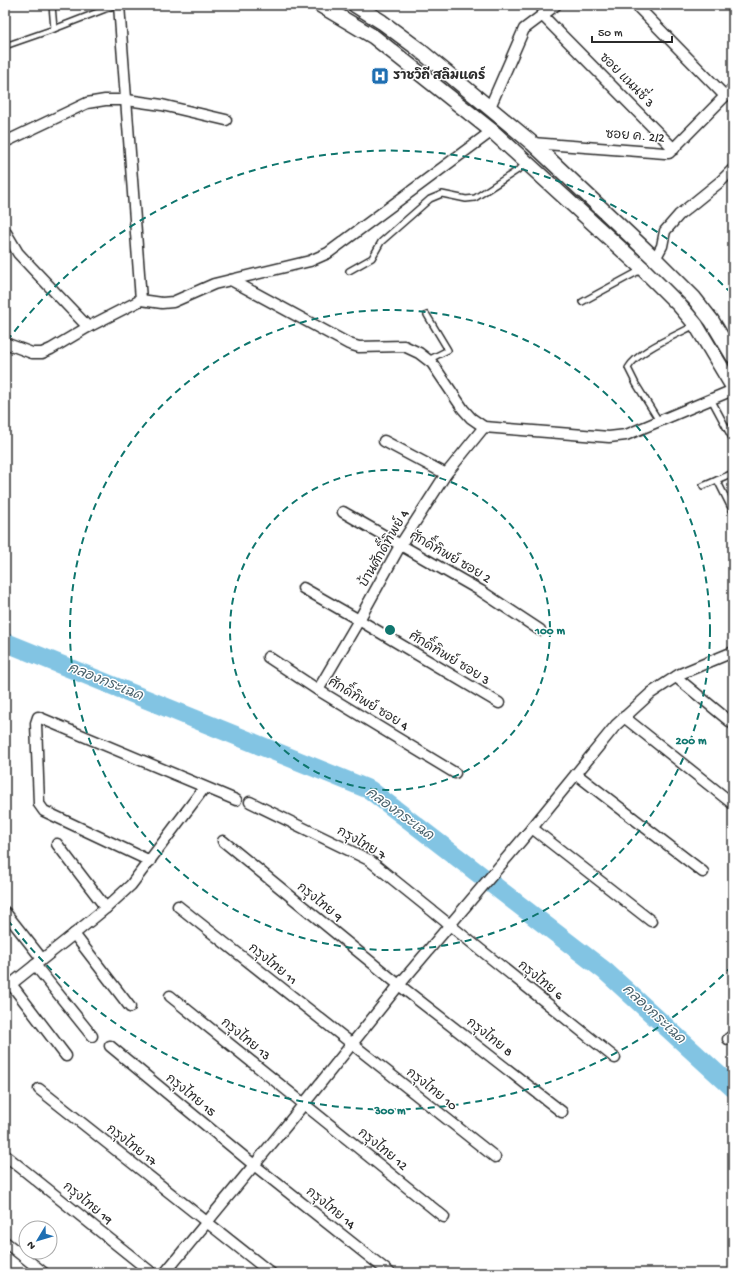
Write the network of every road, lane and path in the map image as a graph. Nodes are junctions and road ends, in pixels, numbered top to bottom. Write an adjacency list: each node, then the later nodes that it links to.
1 (52, 5): 8 (lane)
2 (118, 5): 8 (lane); 12 (street)
3 (320, 5): 15 (street)
4 (354, 5): 13 (street)
5 (556, 5): 7 (street)
6 (636, 5): 11 (street)
7 (542, 15): 13 (street); 18 (street, ซอย แนนซี่ 3)
8 (54, 29): 9 (lane)
9 (5, 46)
10 (733, 88): 11 (street, ซอย ค. 2/2)
11 (725, 96): 18 (street, ซอย ค. 2/2)
12 (127, 100): 14 (street); 16 (street); 28 (street)
13 (490, 107): 17 (street)
14 (226, 120)
15 (492, 131): 19 (street); 27 (street)
16 (5, 142)
17 (532, 143): 18 (street, ซอย ค. 2/2); 21 (street)
18 (674, 148)
19 (528, 164): 22 (street); 26 (lane)
20 (733, 169): 24 (street)
21 (566, 175): 22 (street); 24 (street)
22 (554, 188): 25 (street)
23 (5, 231): 32 (street)
24 (655, 259): 34 (street)
25 (643, 269): 29 (lane); 31 (street)
26 (349, 270)
27 (231, 280): 28 (street); 35 (street)
28 (141, 300): 32 (street)
29 (582, 302)
30 (427, 315): 35 (lane)
31 (696, 325): 36 (street); 39 (lane)
32 (88, 327): 33 (street)
33 (5, 344)
34 (733, 356)
35 (428, 360): 40 (street)
36 (733, 387)
37 (733, 390): 38 (street)
38 (711, 399): 39 (street); 41 (lane)
39 (659, 421): 40 (street)
40 (484, 427): 44 (street, บ้านศักดิ์ทิพย์ 4)
41 (733, 440)
42 (384, 441): 44 (street)
43 (733, 473): 45 (lane)
44 (446, 474): 49 (street, บ้านศักดิ์ทิพย์ 4)
45 (717, 480): 46 (lane); 48 (lane)
46 (703, 486)
47 (343, 512): 49 (street, ศักดิ์ทิพย์ ซอย 2)
48 (733, 512)
49 (401, 544): 51 (street, บ้านศักดิ์ทิพย์ 4); 52 (street, ศักดิ์ทิพย์ ซอย 2)
50 (303, 588): 51 (street, ศักดิ์ทิพย์ ซอย 3)
51 (359, 620): 56 (street, บ้านศักดิ์ทิพย์ 4); 57 (street, ศักดิ์ทิพย์ ซอย 3)
52 (540, 630)
53 (733, 652): 55 (street)
54 (268, 657): 56 (street, ศักดิ์ทิพย์ ซอย 4)
55 (676, 677): 58 (street); 59 (street)
56 (318, 690): 60 (street, ศักดิ์ทิพย์ ซอย 4)
57 (499, 703)
58 (624, 717): 61 (street); 65 (street)
59 (733, 724)
60 (455, 773)
61 (576, 774): 66 (street); 70 (street)
62 (204, 788): 63 (street); 69 (street); 69 (street)
63 (236, 800)
64 (250, 802): 75 (street, กรุงไทย 7)
65 (733, 804)
66 (532, 828): 74 (street); 75 (street)
67 (223, 841): 78 (street, กรุงไทย 9)
68 (57, 844): 72 (street)
69 (150, 860): 72 (street)
70 (704, 872)
71 (178, 906): 83 (street, กรุงไทย 11)
72 (106, 908): 76 (street)
73 (5, 912): 77 (street)
74 (651, 921)
75 (449, 925): 78 (street); 86 (street, กรุงไทย 6)
76 (74, 934): 77 (street); 81 (street)
77 (39, 962): 79 (street); 82 (street)
78 (399, 984): 83 (street); 89 (street, กรุงไทย 8)
79 (8, 986): 85 (street)
80 (170, 996): 88 (street, กรุงไทย 13)
81 (130, 1007)
82 (92, 1036)
83 (351, 1044): 88 (street); 91 (street, กรุงไทย 10)
84 (110, 1046): 92 (street, กรุงไทย 15)
85 (66, 1056)
86 (615, 1058)
87 (39, 1089): 94 (street, กรุงไทย 17)
88 (304, 1104): 92 (street); 93 (street, กรุงไทย 12)
89 (562, 1112)
90 (5, 1155): 97 (street, กรุงไทย 19)
91 (495, 1157)
92 (254, 1165): 94 (street); 100 (street, กรุงไทย 14)
93 (444, 1217)
94 (208, 1222): 98 (street); 99 (street, กรุงไทย 17)
95 (5, 1242): 96 (street)
96 (44, 1273)
97 (152, 1273)
98 (165, 1273)
99 (271, 1273)
100 (390, 1273)

